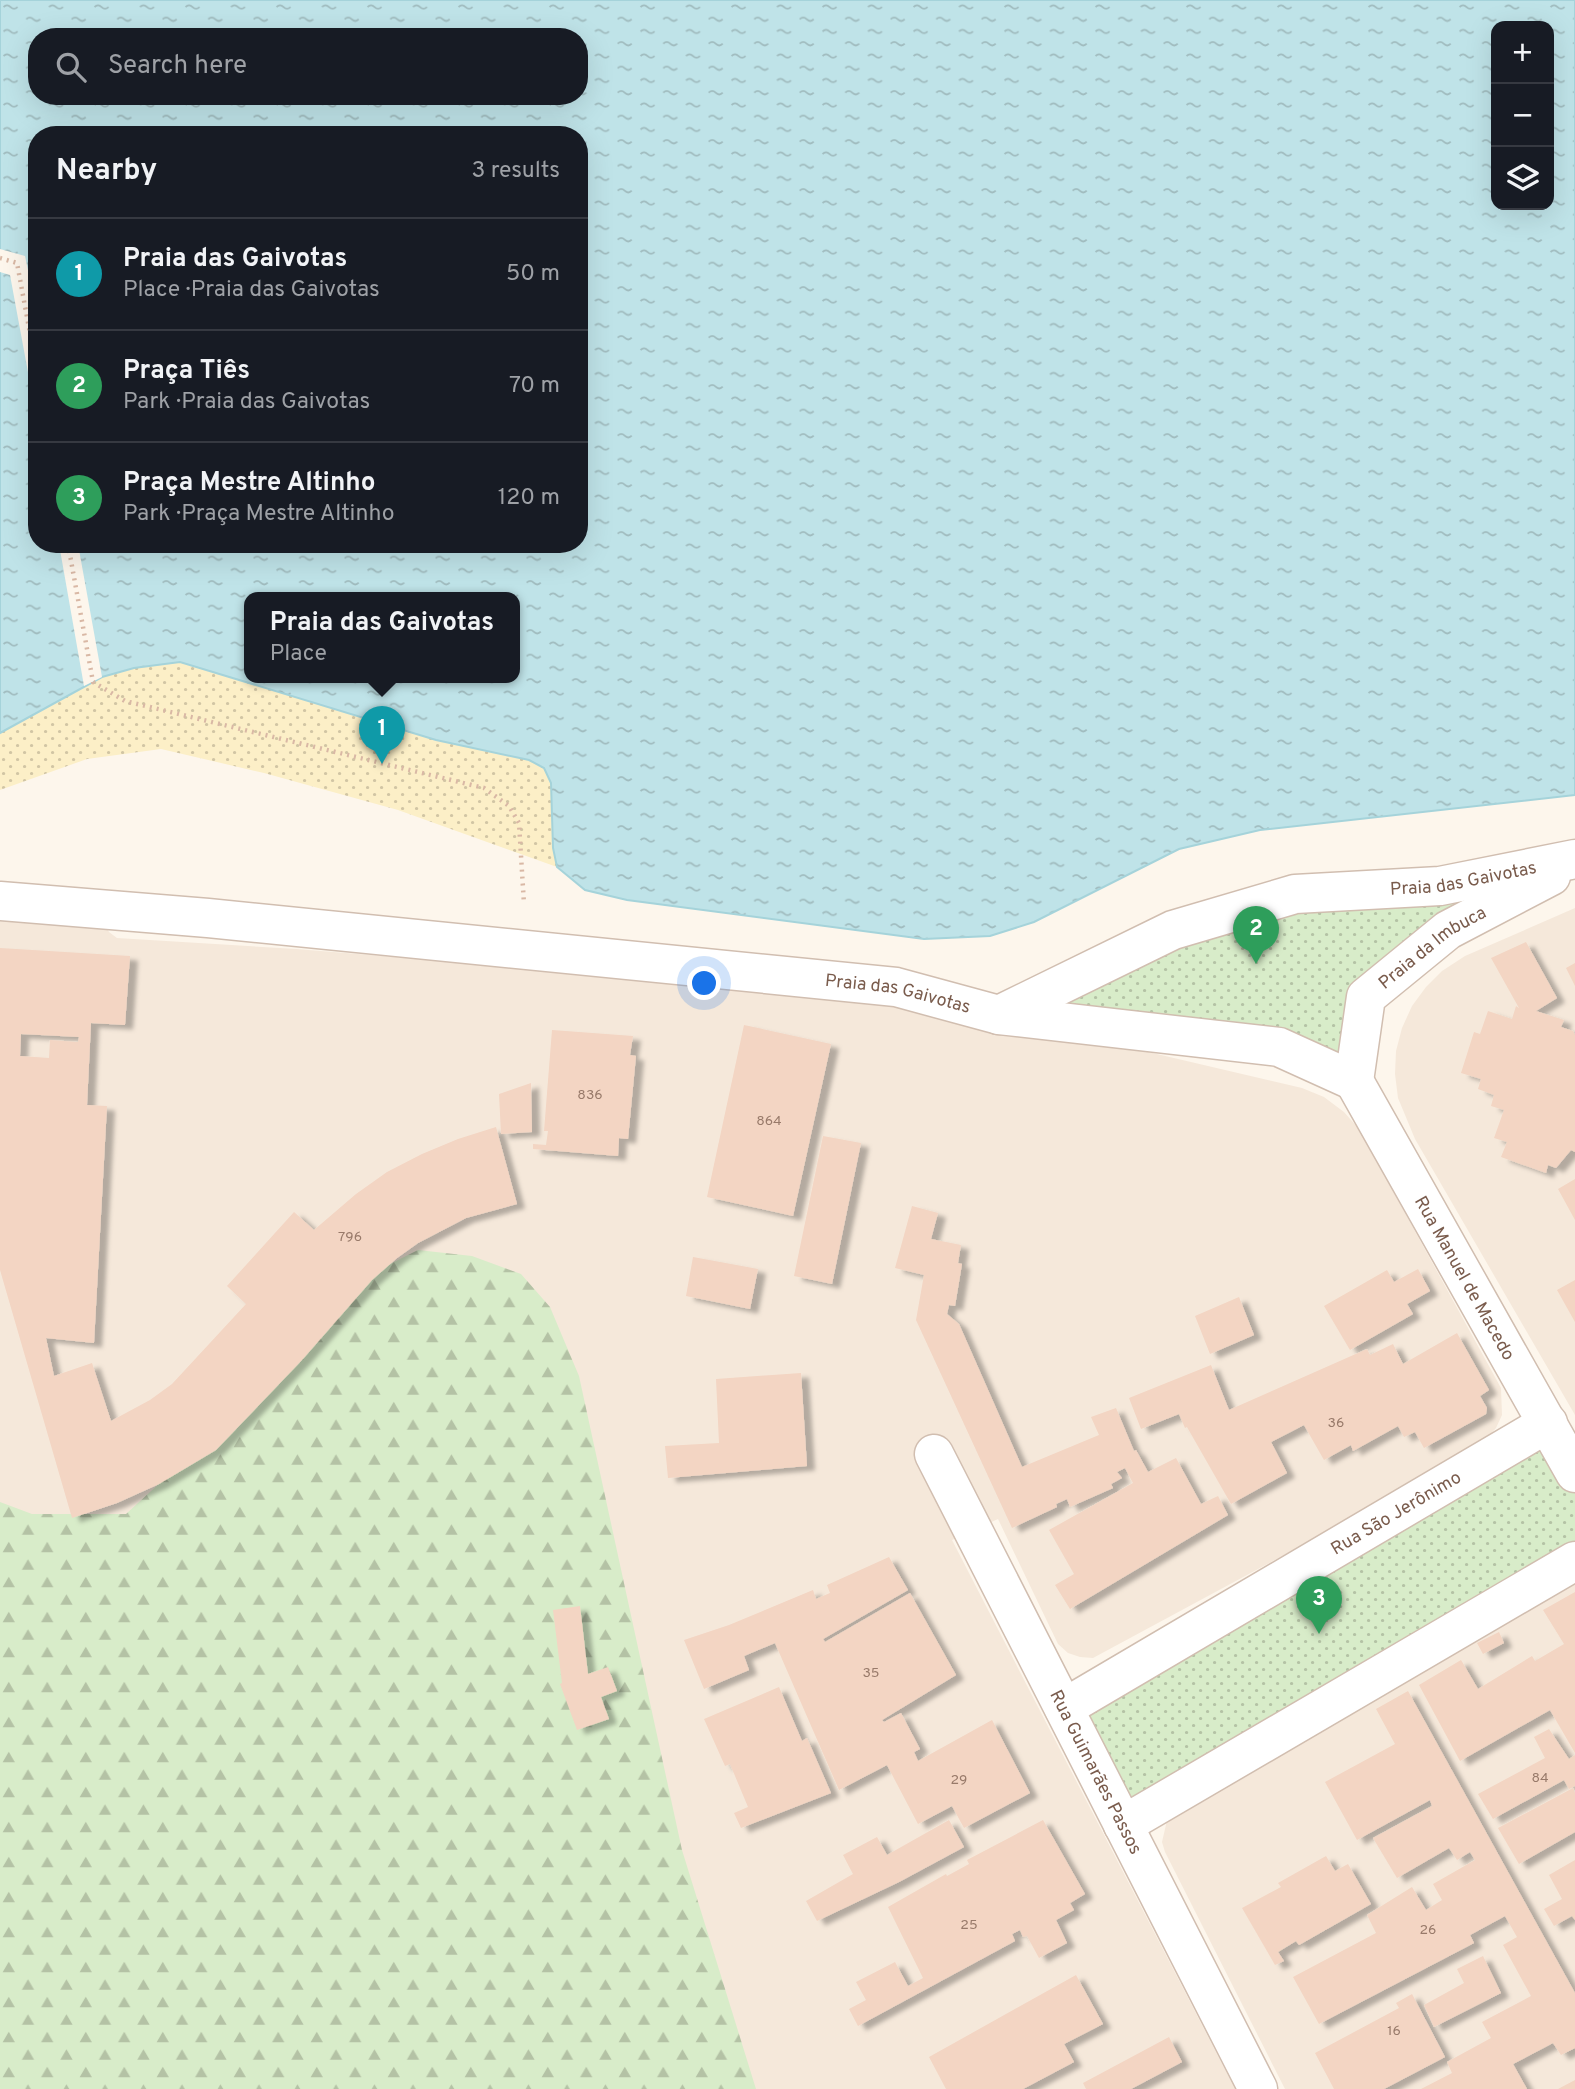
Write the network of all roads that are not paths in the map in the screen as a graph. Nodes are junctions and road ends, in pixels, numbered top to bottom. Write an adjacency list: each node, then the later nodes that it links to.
1 (1575, 861): 3 (street, Praia das Gaivotas); 4 (street, Praia da Imbuca)
2 (0, 901): 3 (street, Praia das Gaivotas)
3 (999, 1016): 4 (street, Praia das Gaivotas)
4 (1354, 1081): 5 (street, Rua Manuel de Macedo)
5 (1548, 1423): 7 (street, Rua Manuel de Macedo); 9 (street, Rua São Jerônimo)
6 (934, 1454): 9 (street, Rua Guimarães Passos)
7 (1575, 1473)
8 (1575, 1561): 10 (street)
9 (1064, 1708): 10 (street, Rua Guimarães Passos)
10 (1123, 1825): 11 (street, Rua Guimarães Passos)
11 (1258, 2089)

